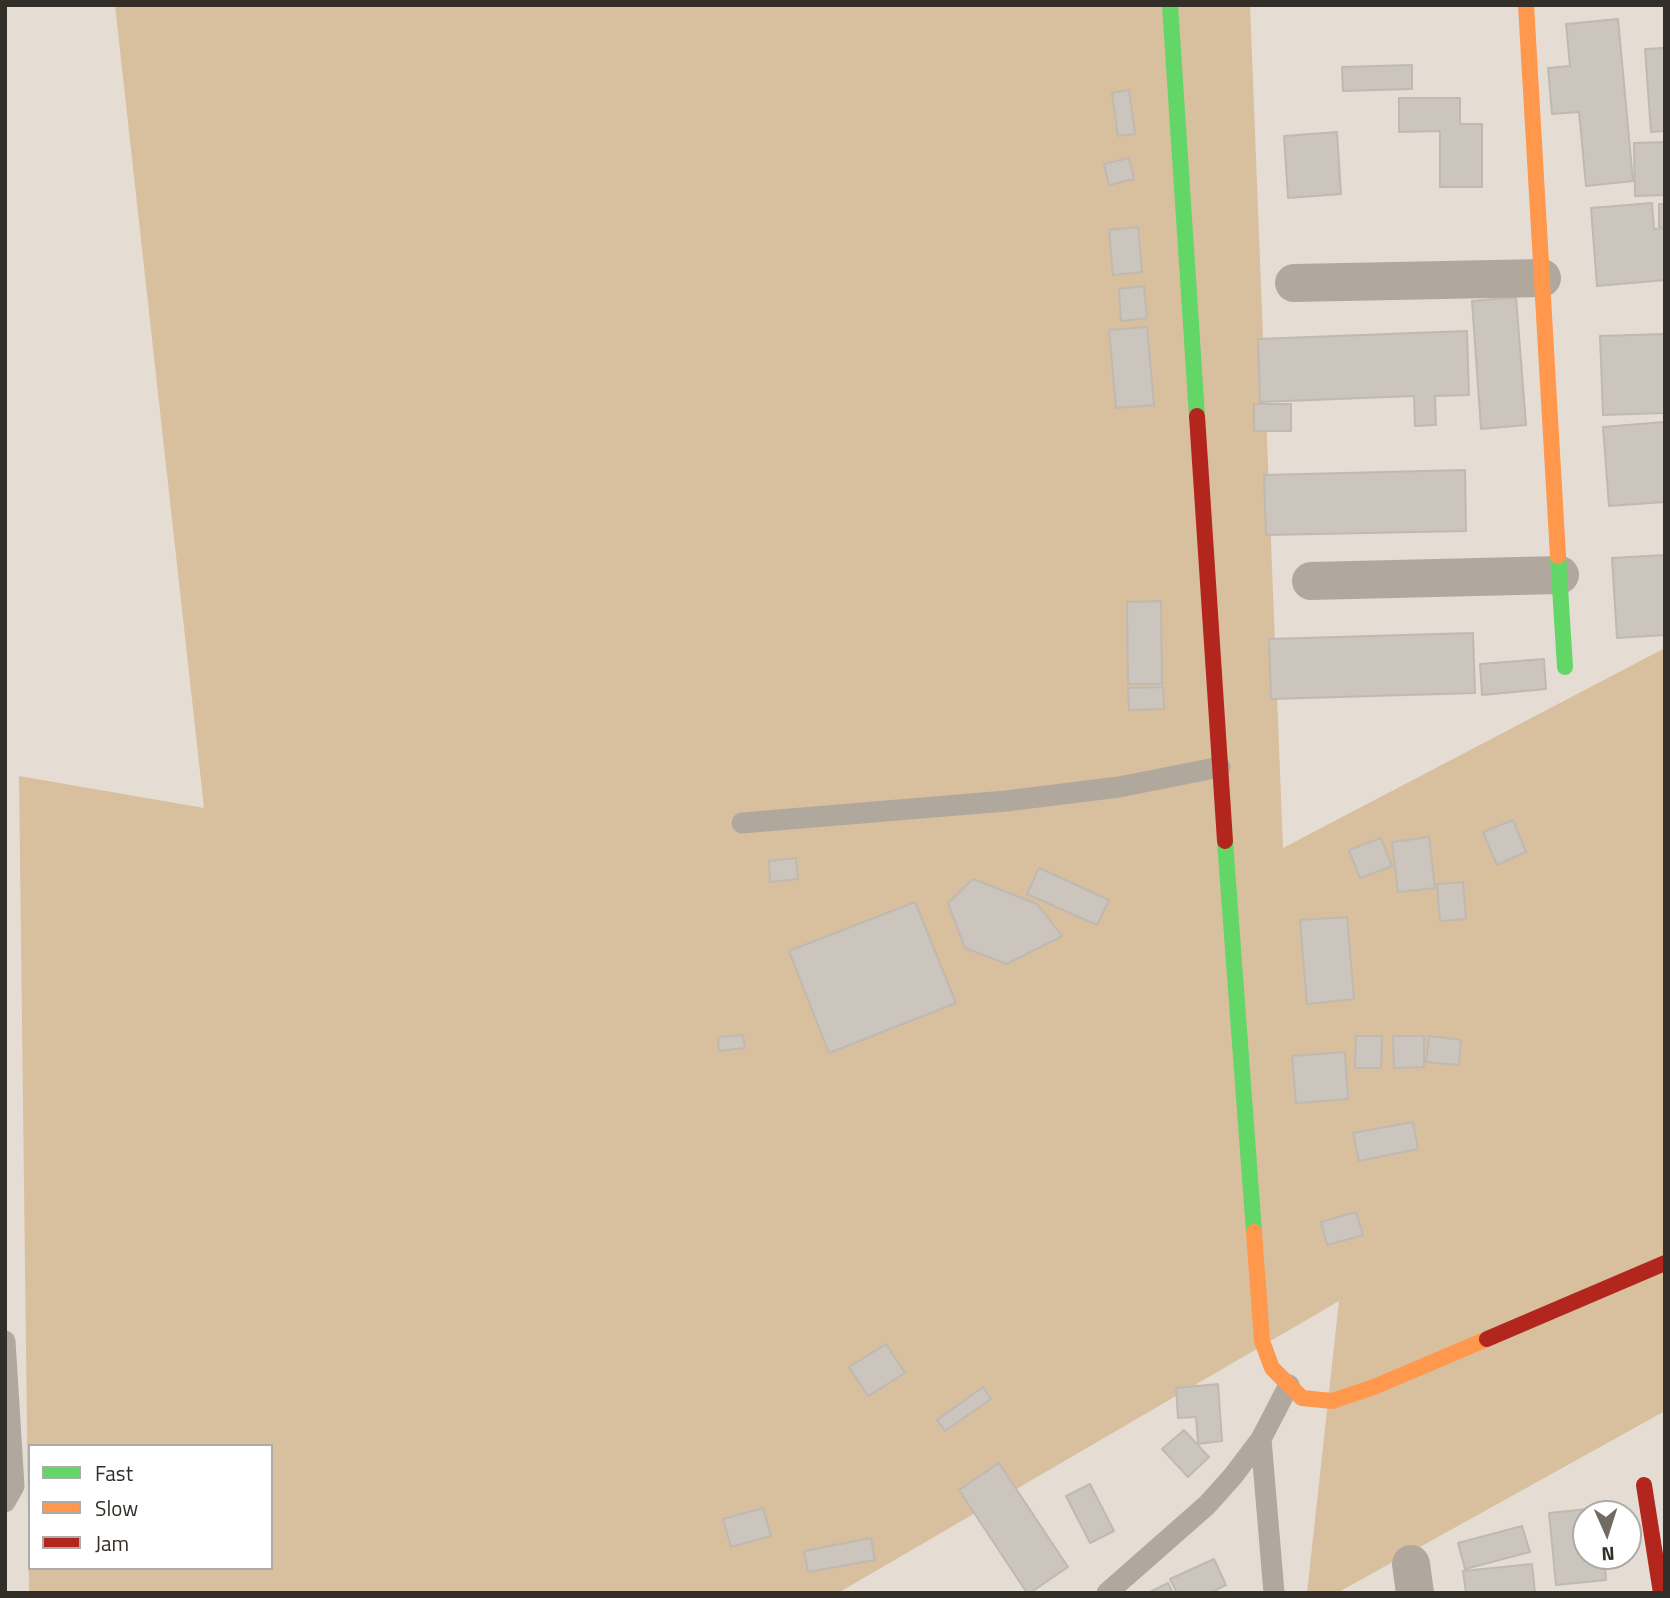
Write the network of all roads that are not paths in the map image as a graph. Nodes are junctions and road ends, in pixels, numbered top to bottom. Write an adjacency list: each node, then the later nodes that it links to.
1 (1170, 5): 8 (street)
2 (1526, 5): 3 (street)
3 (1542, 278): 4 (street); 5 (street)
4 (1294, 283)
5 (1560, 575): 6 (street); 7 (street)
6 (1311, 581)
7 (1565, 667)
8 (1220, 767): 9 (lane); 12 (street)
9 (742, 823)
10 (1665, 1263): 12 (street)
11 (5, 1340): 15 (lane)
12 (1289, 1385): 13 (lane)
13 (1261, 1439): 16 (lane); 17 (lane)
14 (1644, 1485): 18 (street)
15 (5, 1502)
16 (1107, 1593)
17 (1274, 1593)
18 (1661, 1593)

